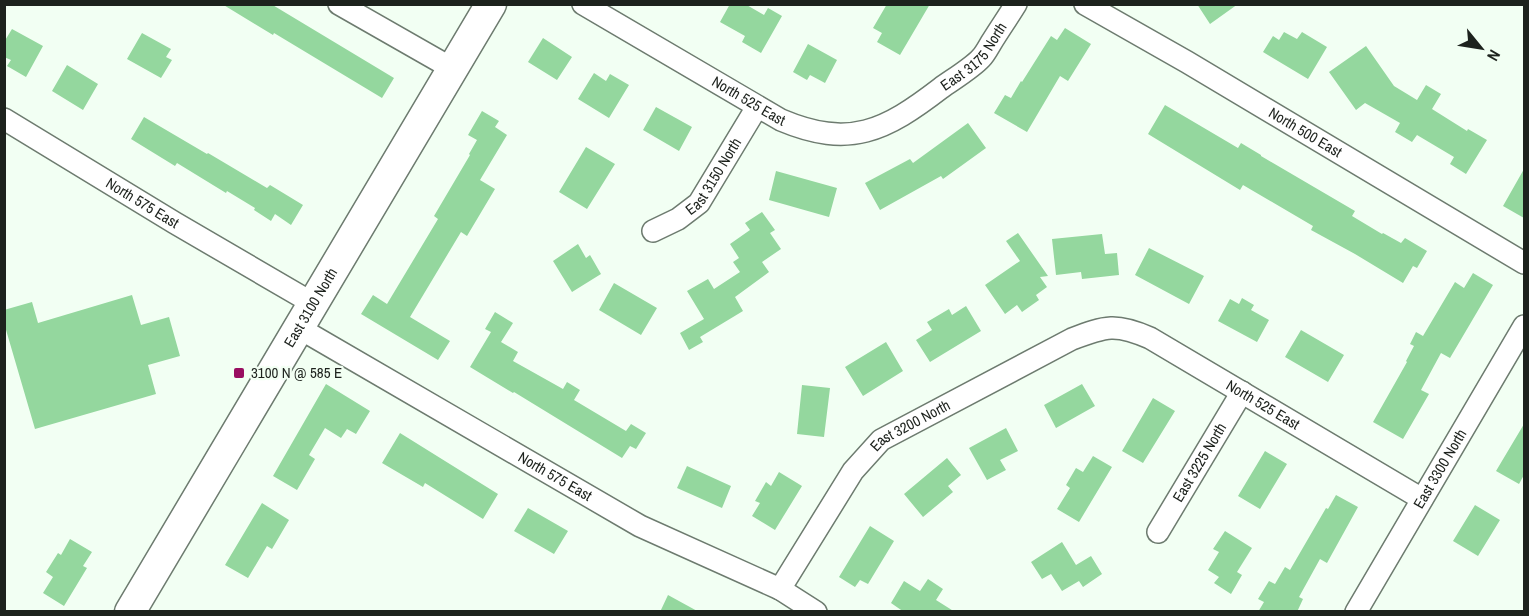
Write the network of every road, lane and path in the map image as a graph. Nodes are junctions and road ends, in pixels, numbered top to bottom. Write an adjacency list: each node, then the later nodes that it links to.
1 (339, 4): 6 (street)
2 (491, 4): 6 (main road, East 3100 North)
3 (583, 4): 8 (street, North 525 East)
4 (1016, 4): 7 (street, East 3175 North)
5 (1085, 4): 11 (street, North 500 East)
6 (453, 69): 12 (main road, East 3100 North)
7 (925, 100): 8 (street, North 525 East)
8 (757, 106): 10 (street, East 3150 North)
9 (4, 119): 12 (street, North 575 East)
10 (653, 231)
11 (1524, 263)
12 (307, 316): 18 (street, North 575 East); 19 (main road, East 3100 North)
13 (1524, 326): 16 (street, East 3300 North)
14 (1099, 329): 15 (street, North 525 East); 18 (street, East 3200 North)
15 (1242, 392): 16 (street, North 525 East); 17 (street, East 3225 North)
16 (1422, 499): 21 (street, East 3300 North)
17 (1158, 532)
18 (780, 589): 20 (street, North 575 East)
19 (130, 612)
20 (816, 612)
21 (1356, 612)

